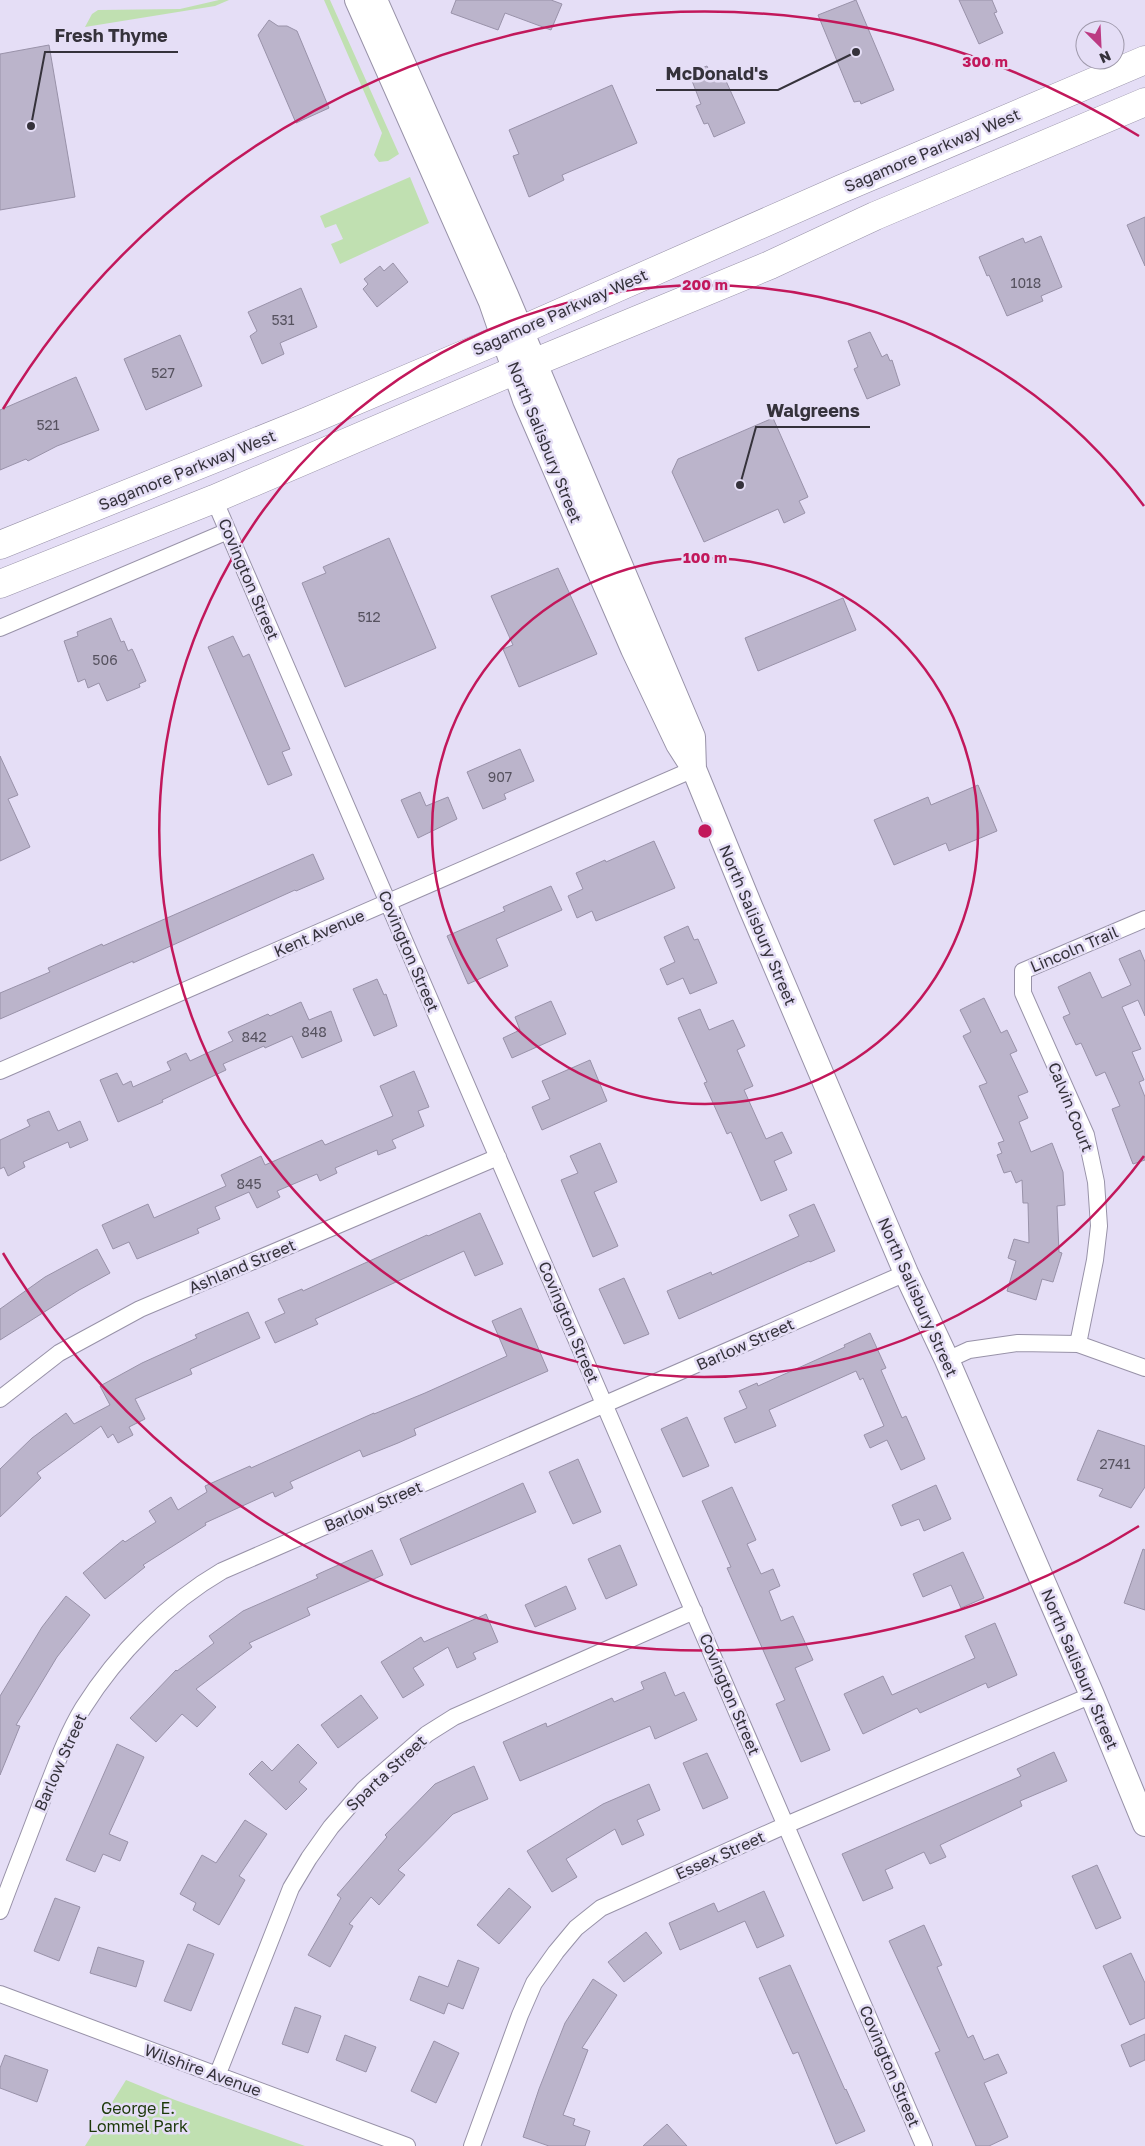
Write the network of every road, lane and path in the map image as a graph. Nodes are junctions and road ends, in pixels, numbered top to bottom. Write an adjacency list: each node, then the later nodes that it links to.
1 (357, 0): 5 (street, North Salisbury Street)
2 (375, 0): 5 (street, North Salisbury Street)
3 (1145, 60): 5 (highway, Sagamore Parkway West)
4 (1145, 102): 6 (highway)
5 (512, 334): 6 (street, North Salisbury Street); 9 (highway, Sagamore Parkway West)
6 (525, 367): 7 (highway); 12 (street, North Salisbury Street)
7 (214, 499): 8 (street, Covington Street); 10 (highway)
8 (228, 532): 11 (street); 13 (street, Covington Street)
9 (0, 545)
10 (0, 584)
11 (0, 628)
12 (694, 769): 13 (street, Kent Avenue); 18 (street, North Salisbury Street)
13 (388, 903): 16 (street, Kent Avenue); 17 (street, Covington Street)
14 (1145, 919): 15 (street, Lincoln Trail)
15 (1023, 993): 19 (street, Calvin Court)
16 (0, 1071)
17 (498, 1157): 22 (street, Ashland Street); 23 (street, Covington Street)
18 (906, 1273): 20 (street, North Salisbury Street); 23 (street, Barlow Street)
19 (1078, 1344): 20 (street); 21 (street)
20 (947, 1360): 25 (street, North Salisbury Street)
21 (1145, 1368)
22 (0, 1399)
23 (605, 1406): 24 (street, Covington Street); 28 (street, Barlow Street)
24 (694, 1611): 27 (street, Covington Street); 30 (street, Sparta Street)
25 (1092, 1695): 26 (street, North Salisbury Street); 27 (street, Essex Street)
26 (1145, 1824)
27 (786, 1825): 32 (street, Essex Street); 33 (street, Covington Street)
28 (0, 1911)
29 (0, 1994): 30 (street, Wilshire Avenue)
30 (217, 2076): 31 (street, Wilshire Avenue)
31 (407, 2146)
32 (472, 2146)
33 (924, 2146)

